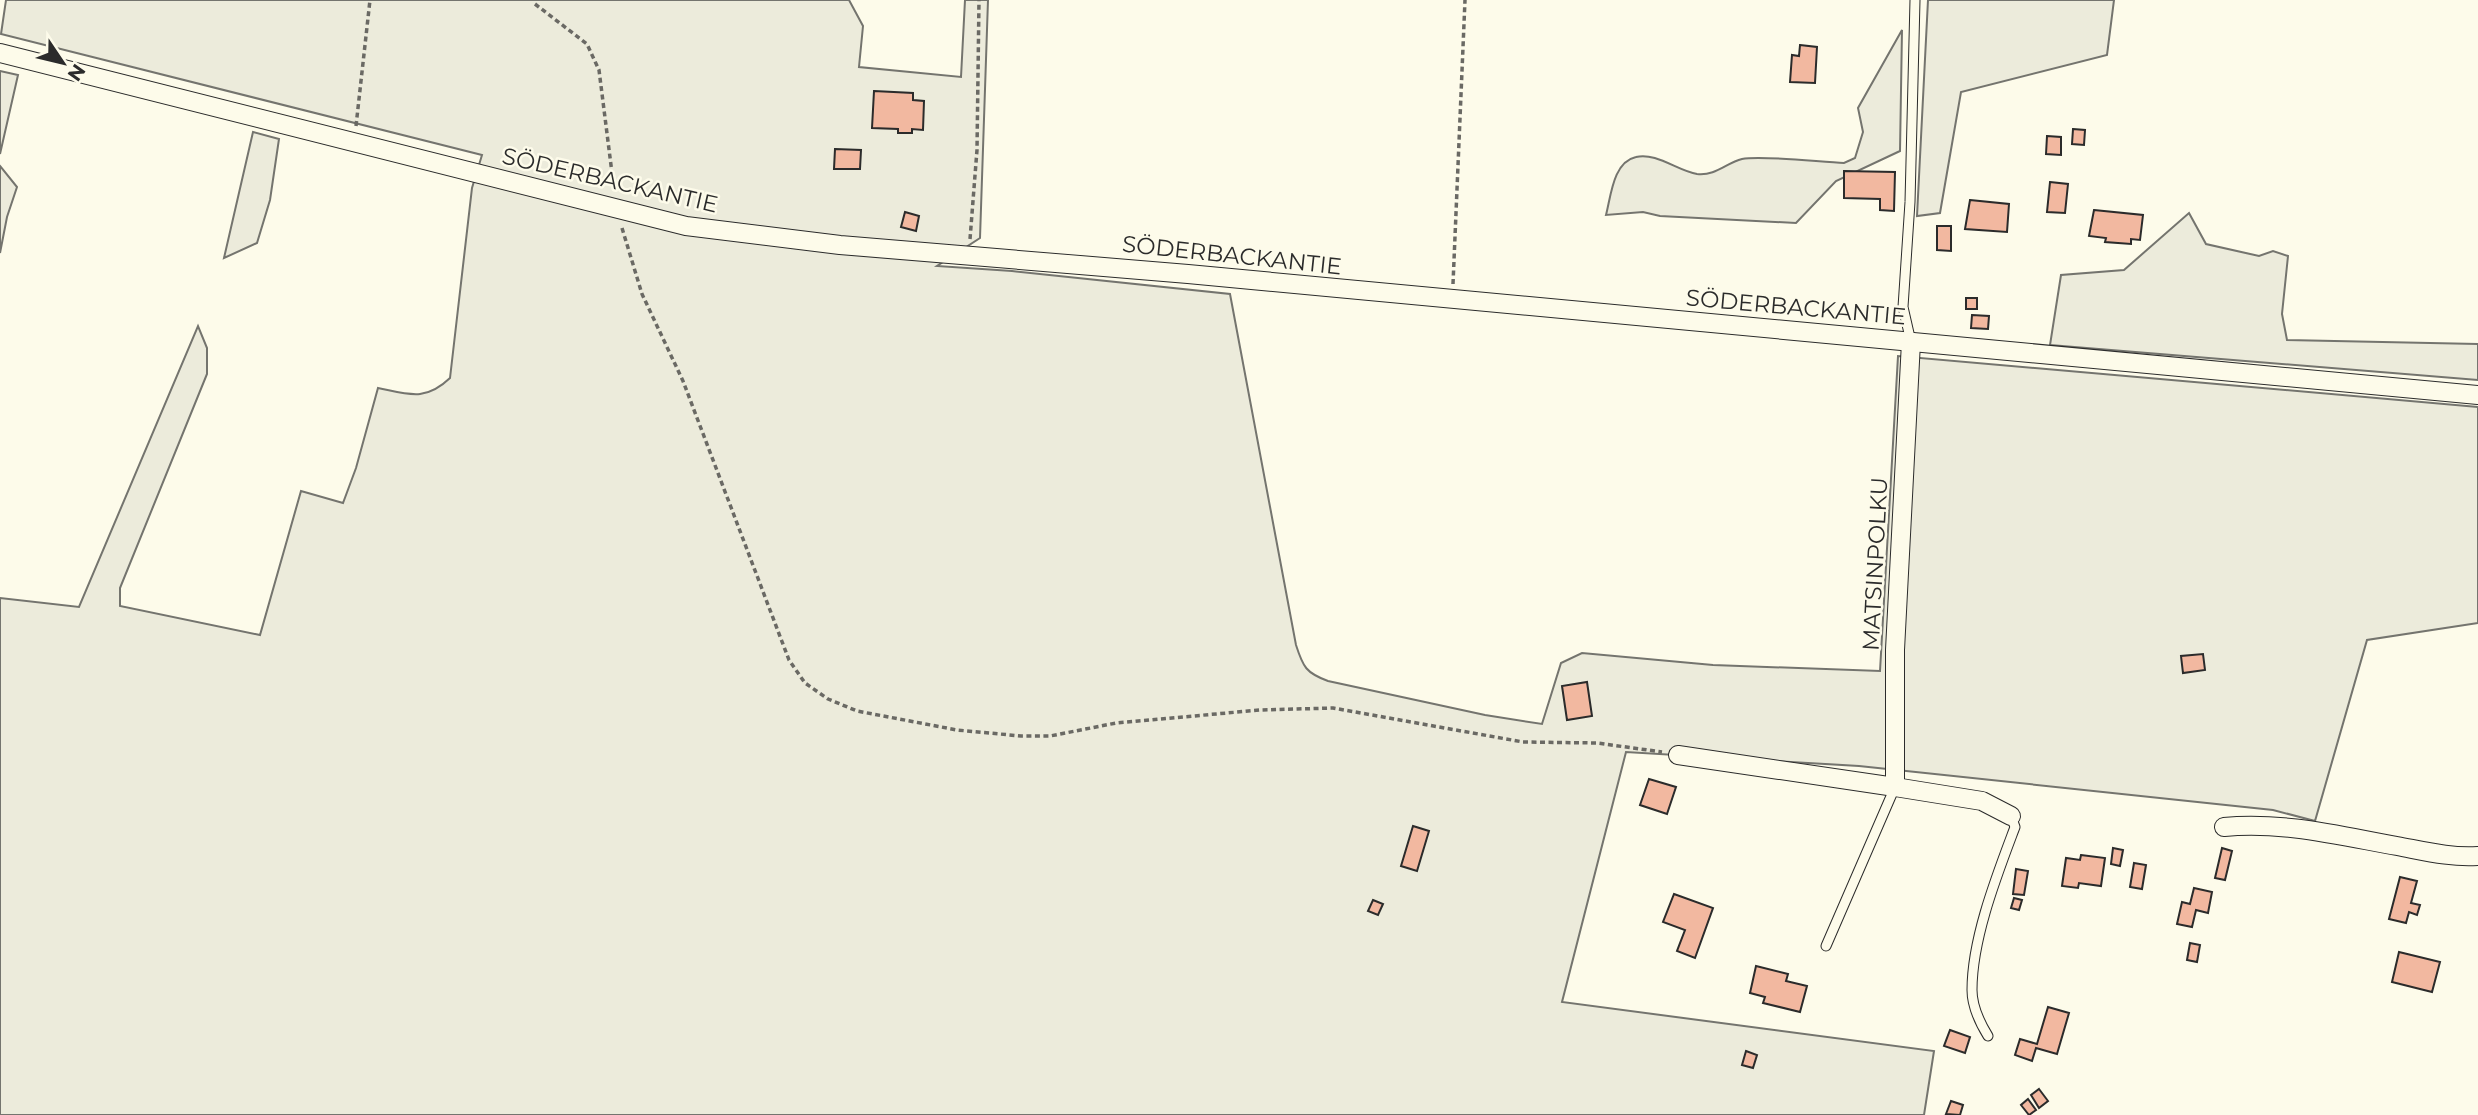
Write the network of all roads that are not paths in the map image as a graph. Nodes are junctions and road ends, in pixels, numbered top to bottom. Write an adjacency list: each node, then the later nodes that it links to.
1 (1915, 0): 3 (lane)
2 (0, 53): 3 (street, SÖDERBACKANTIE)
3 (1911, 342): 4 (street, SÖDERBACKANTIE); 6 (street, MATSINPOLKU)
4 (2478, 395)
5 (1678, 755): 6 (street)
6 (1895, 787): 7 (street); 10 (lane)
7 (2011, 816): 11 (lane)
8 (2224, 827): 9 (street)
9 (2478, 856)
10 (1826, 946)
11 (1988, 1036)

